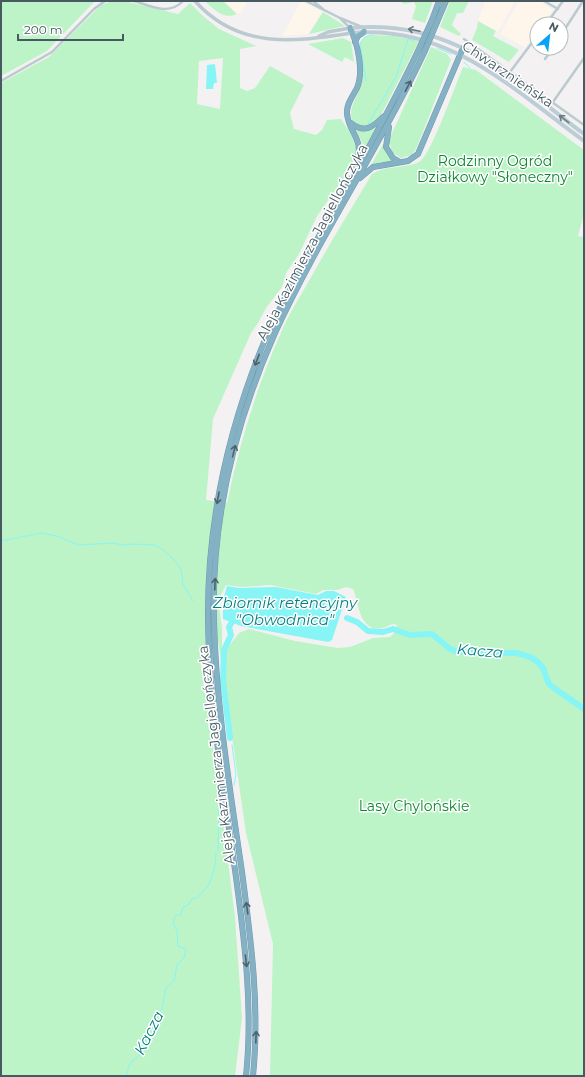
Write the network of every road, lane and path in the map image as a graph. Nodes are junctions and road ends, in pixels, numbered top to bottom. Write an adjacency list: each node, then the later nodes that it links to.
1 (105, 1): 28 (street)
2 (134, 1): 3 (street)
3 (183, 1)
4 (195, 1): 19 (street, Chwarznieńska)
5 (306, 1): 12 (street, Chwarznieńska)
6 (313, 1): 12 (street, Chwarznieńska)
7 (440, 1): 16 (highway, Aleja Kazimierza Jagiellończyka)
8 (446, 1): 16 (highway, Aleja Kazimierza Jagiellończyka)
9 (544, 1): 13 (street)
10 (563, 1): 13 (street)
11 (583, 1): 17 (street)
12 (323, 9): 15 (street, Chwarznieńska)
13 (558, 9): 14 (street)
14 (552, 16)
15 (340, 18): 18 (street, Chwarznieńska); 19 (street, Chwarznieńska)
16 (435, 21): 24 (highway, Aleja Kazimierza Jagiellończyka, bridge)
17 (569, 23)
18 (363, 29): 19 (main road, Chwarznieńska); 21 (highway); 23 (main road, Chwarznieńska, one-way to 18); 25 (main road, Chwarznieńska)
19 (351, 30): 21 (highway)
20 (464, 39): 27 (street, Chwarznieńska)
21 (355, 42): 32 (highway)
22 (529, 47): 27 (street)
23 (463, 48): 25 (highway); 34 (main road, Chwarznieńska, one-way to 23)
24 (421, 52): 30 (highway, Aleja Kazimierza Jagiellończyka); 31 (highway, Aleja Kazimierza Jagiellończyka, one-way to 24)
25 (460, 53): 35 (main road, Chwarznieńska); 36 (highway)
26 (584, 58): 29 (street)
27 (510, 72): 29 (street, Chwarznieńska)
28 (1, 81)
29 (553, 102): 33 (street, Chwarznieńska)
30 (388, 112): 32 (highway); 37 (highway, Aleja Kazimierza Jagiellończyka)
31 (391, 118): 36 (highway); 38 (highway, Aleja Kazimierza Jagiellończyka)
32 (350, 122): 37 (highway)
33 (584, 124)
34 (584, 134)
35 (584, 141)
36 (401, 162): 38 (highway)
37 (354, 175): 39 (highway, Aleja Kazimierza Jagiellończyka, one-way to 39)
38 (355, 183): 40 (highway, Aleja Kazimierza Jagiellończyka, one-way to 38)
39 (246, 1076)
40 (253, 1076)

